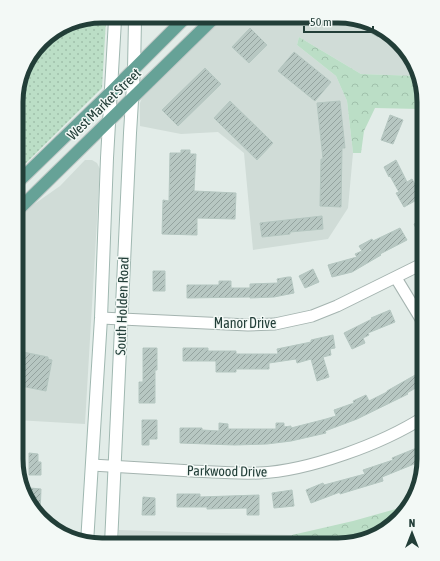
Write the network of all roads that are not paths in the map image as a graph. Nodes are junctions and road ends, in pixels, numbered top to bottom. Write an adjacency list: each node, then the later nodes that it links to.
1 (115, 23): 6 (main road, South Holden Road)
2 (136, 23): 5 (main road, South Holden Road)
3 (180, 23): 5 (main road, West Market Street)
4 (208, 23): 7 (main road, West Market Street)
5 (134, 69): 6 (main road, West Market Street); 7 (main road, South Holden Road)
6 (112, 91): 8 (main road, South Holden Road); 9 (main road, West Market Street)
7 (131, 98): 8 (main road, West Market Street); 15 (main road, South Holden Road)
8 (110, 119): 10 (main road, West Market Street); 14 (main road, South Holden Road)
9 (23, 177)
10 (23, 204)
11 (417, 267): 12 (street, Manor Drive)
12 (396, 278): 13 (street); 15 (street, Manor Drive)
13 (417, 312)
14 (101, 318): 15 (street, Manor Drive); 17 (main road, South Holden Road)
15 (121, 319): 18 (main road, South Holden Road)
16 (417, 420): 18 (street, Parkwood Drive)
17 (92, 465): 18 (street, Parkwood Drive); 19 (main road, South Holden Road)
18 (115, 466): 20 (main road, South Holden Road)
19 (87, 536)
20 (111, 538)

